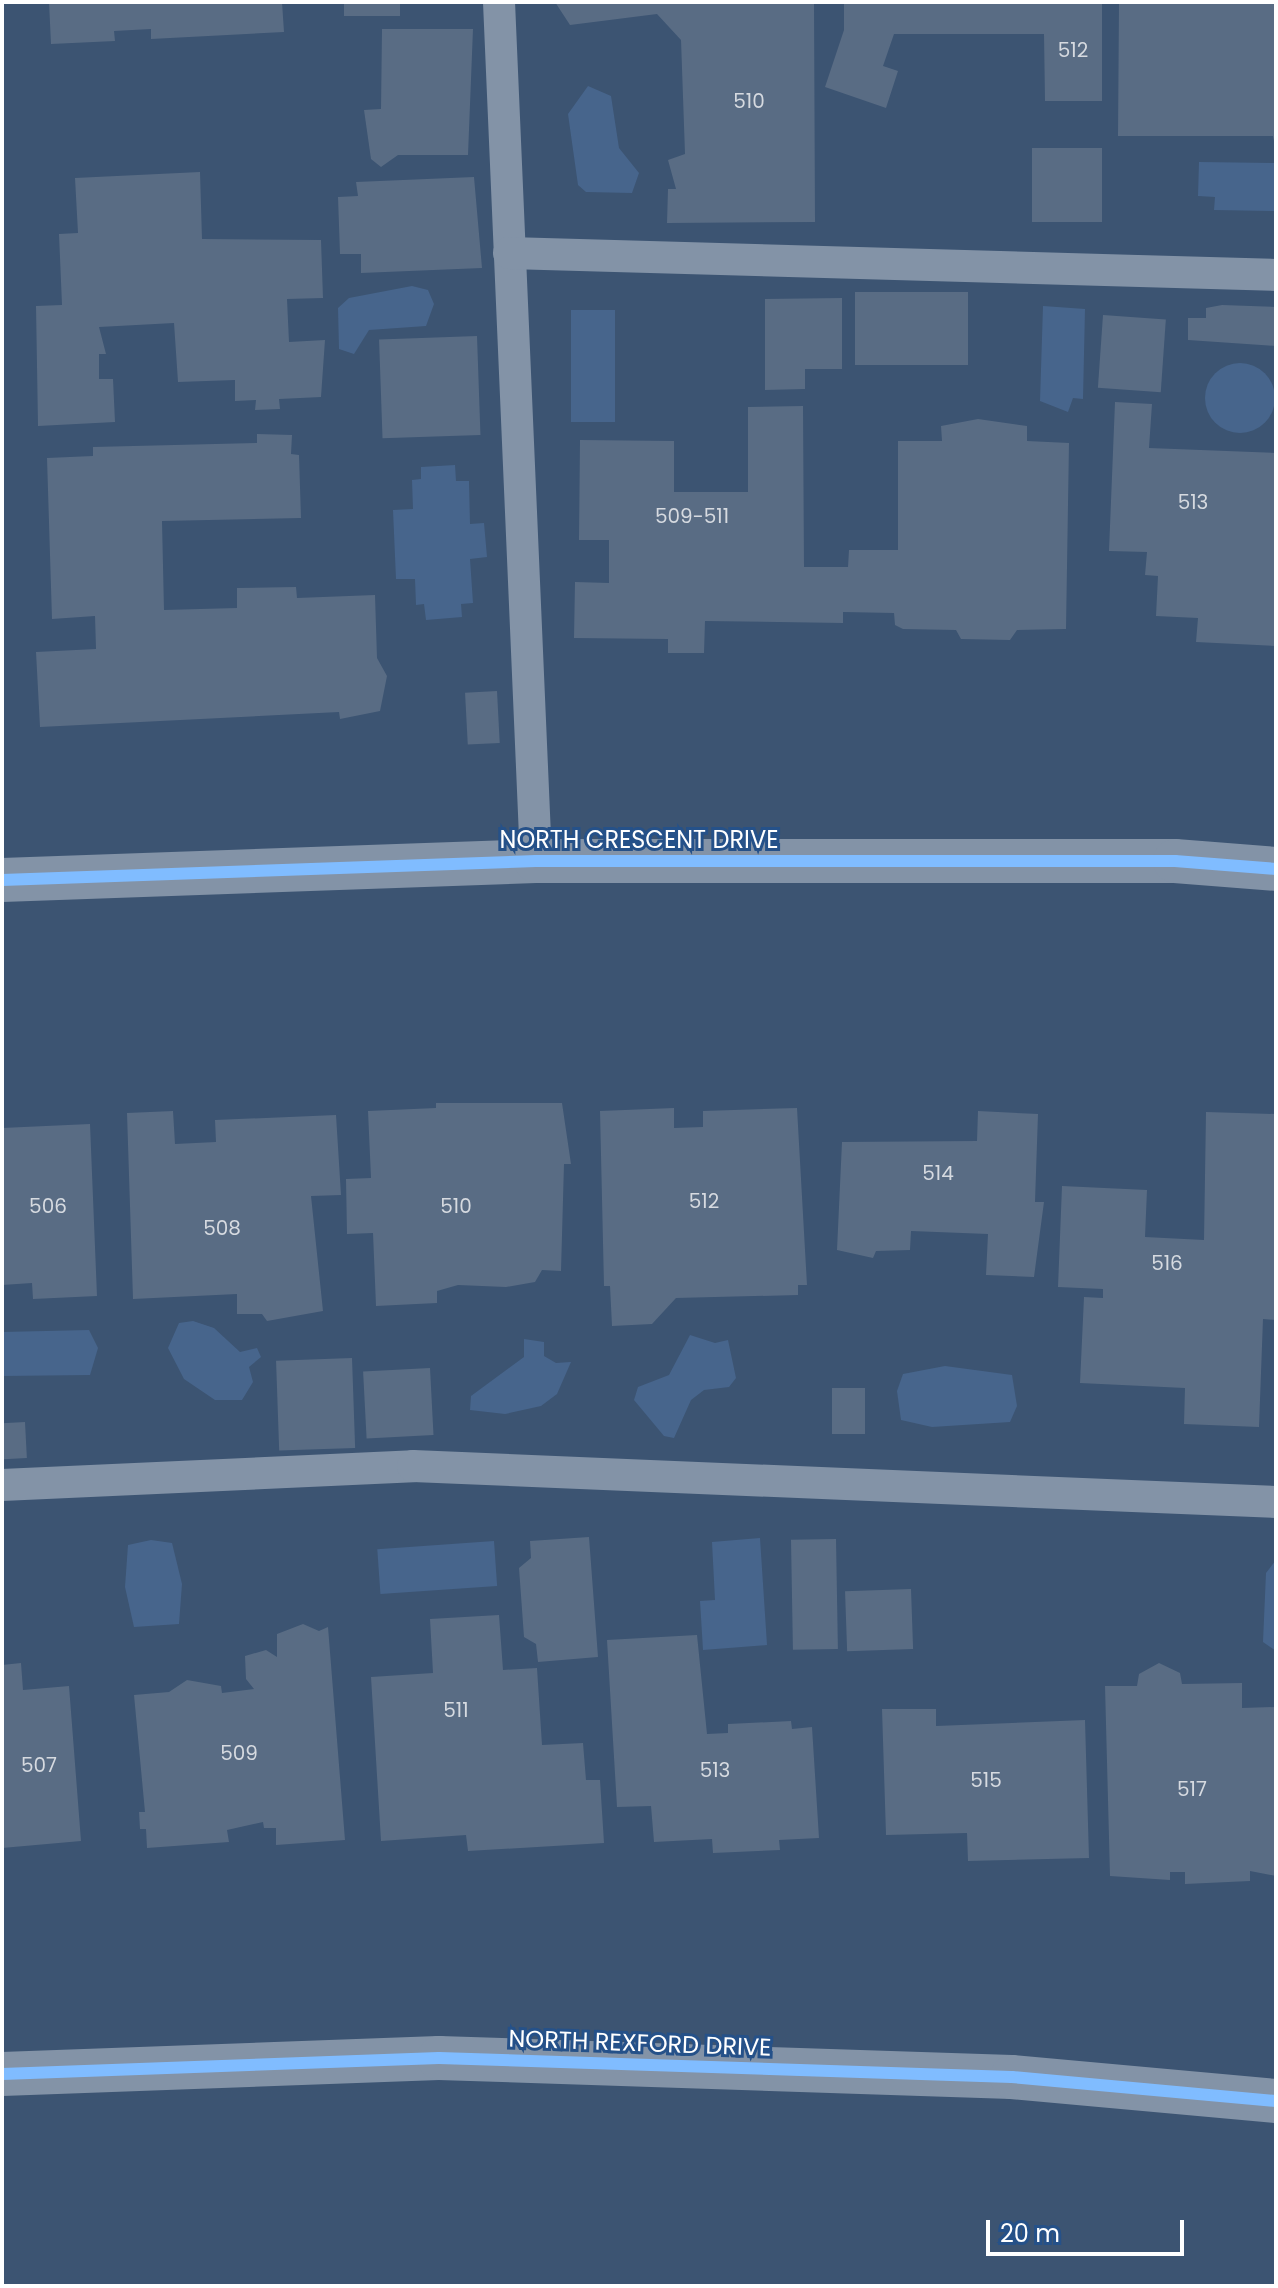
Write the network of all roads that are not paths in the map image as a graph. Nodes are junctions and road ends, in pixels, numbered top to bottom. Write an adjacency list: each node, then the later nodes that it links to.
1 (499, 2): 2 (lane)
2 (509, 253): 3 (lane); 4 (lane)
3 (1276, 275)
4 (536, 861): 5 (street, NORTH CRESCENT DRIVE); 6 (street, NORTH CRESCENT DRIVE)
5 (1276, 869)
6 (2, 880)
7 (2, 1485): 8 (lane)
8 (1276, 1502)
9 (2, 2074): 10 (street, NORTH REXFORD DRIVE)
10 (1276, 2101)

